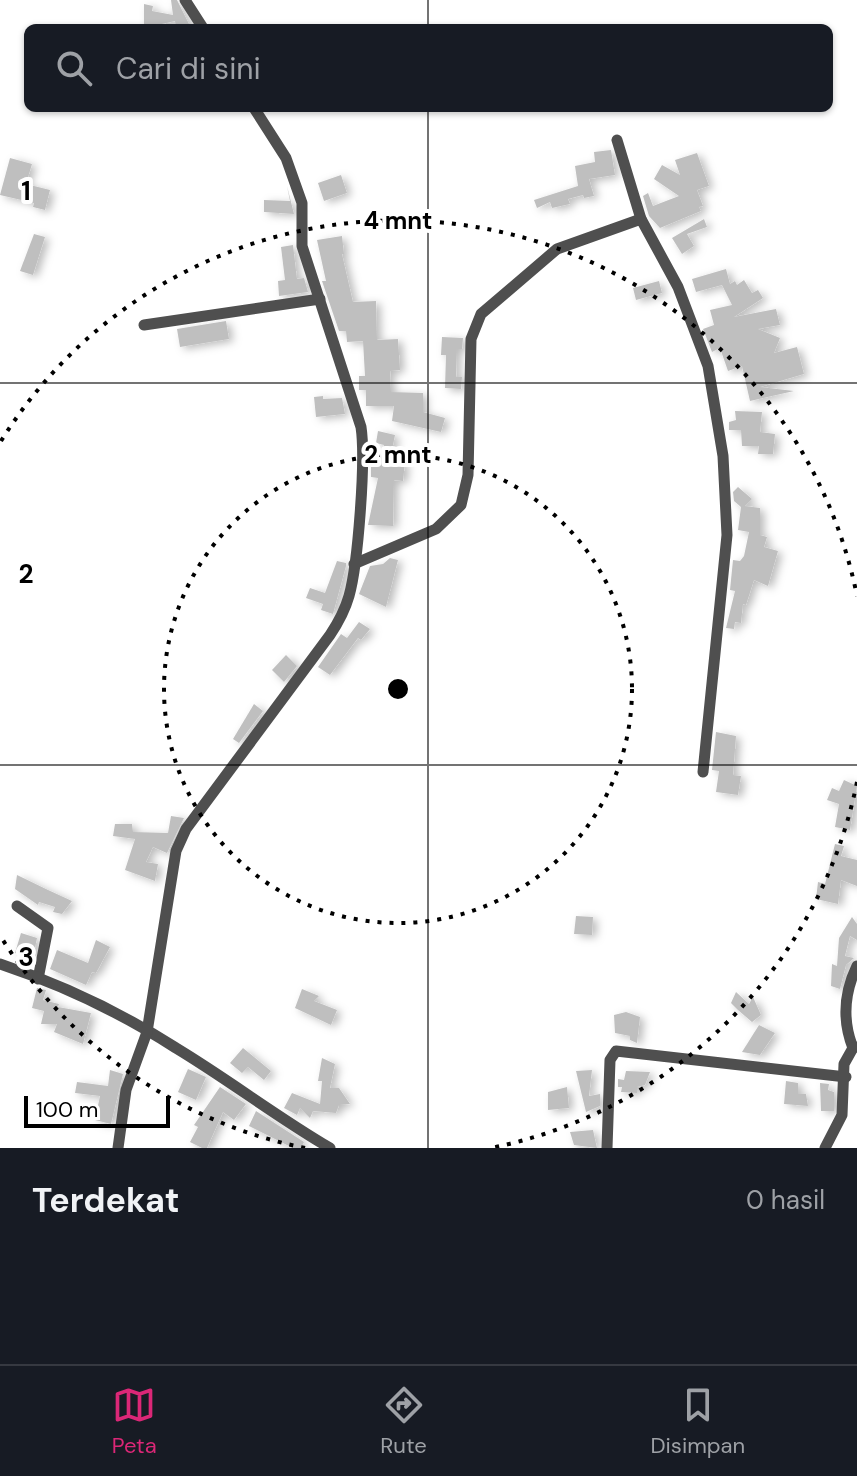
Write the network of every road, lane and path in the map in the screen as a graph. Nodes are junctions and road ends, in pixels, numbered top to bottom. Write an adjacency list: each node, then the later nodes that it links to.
1 (185, 0): 2 (street)
2 (200, 24)
3 (257, 112): 6 (street)
4 (617, 140): 5 (street)
5 (641, 219): 8 (street); 9 (street)
6 (320, 299): 7 (street); 8 (street)
7 (144, 325)
8 (354, 564): 14 (street)
9 (703, 772)
10 (17, 906): 13 (street)
11 (0, 964): 13 (street)
12 (857, 966): 15 (street)
13 (38, 979): 14 (street)
14 (147, 1032): 17 (street); 18 (street)
15 (855, 1048): 16 (street)
16 (846, 1077): 19 (street); 20 (street)
17 (118, 1148)
18 (330, 1148)
19 (607, 1148)
20 (825, 1148)

